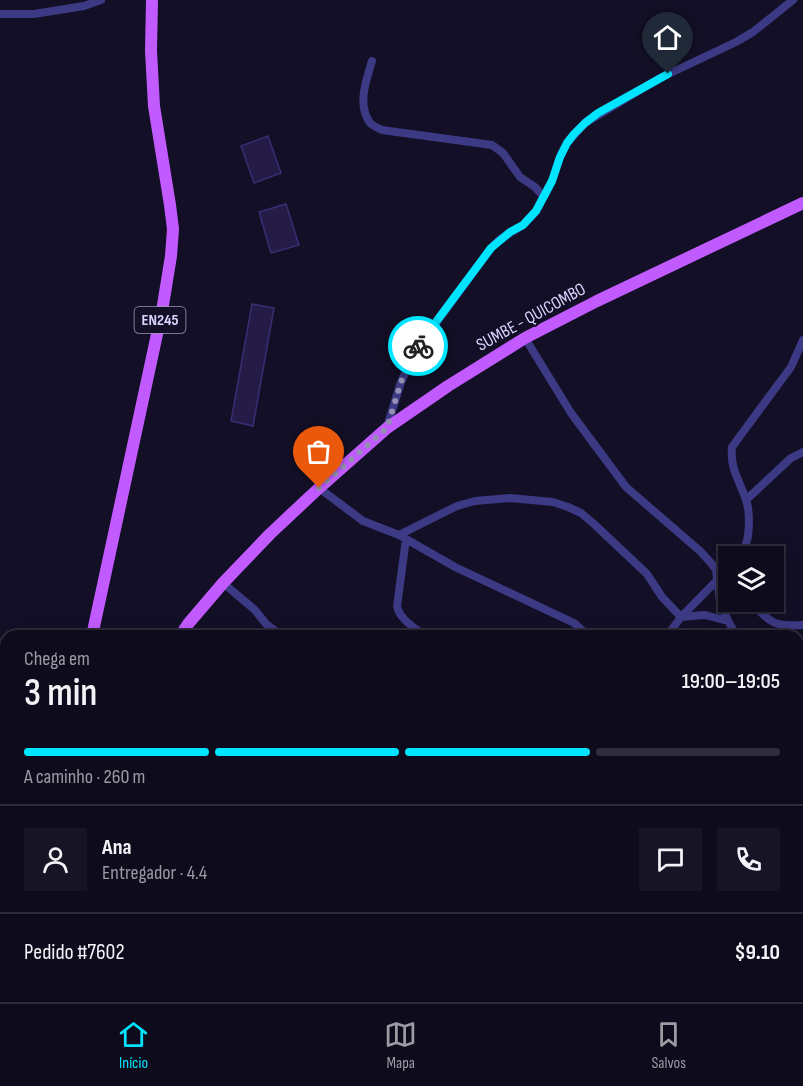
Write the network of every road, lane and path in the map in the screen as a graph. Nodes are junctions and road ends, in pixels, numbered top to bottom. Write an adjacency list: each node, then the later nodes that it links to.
1 (101, 0): 4 (street)
2 (152, 0): 24 (main road, EN245)
3 (793, 0): 6 (street)
4 (0, 14)
5 (372, 62): 6 (street)
6 (544, 197): 10 (street)
7 (803, 203): 8 (main road, SUMBE - QUICOMBO)
8 (525, 338): 10 (main road, SUMBE - QUICOMBO); 16 (street)
9 (803, 340): 13 (street)
10 (387, 428): 12 (main road, SUMBE - QUICOMBO)
11 (803, 452): 13 (street)
12 (319, 488): 14 (street); 18 (main road, SUMBE - QUICOMBO)
13 (747, 499): 15 (street)
14 (402, 537): 21 (street); 27 (street); 28 (street)
15 (744, 546)
16 (718, 571)
17 (718, 582): 21 (street)
18 (223, 583): 25 (main road, SUMBE - QUICOMBO); 26 (street)
19 (724, 612): 22 (street)
20 (761, 612): 23 (street)
21 (681, 617): 22 (street); 29 (street)
22 (728, 621): 30 (street)
23 (803, 625)
24 (93, 630)
25 (184, 630)
26 (274, 630)
27 (417, 630)
28 (583, 630)
29 (671, 630)
30 (733, 630)

